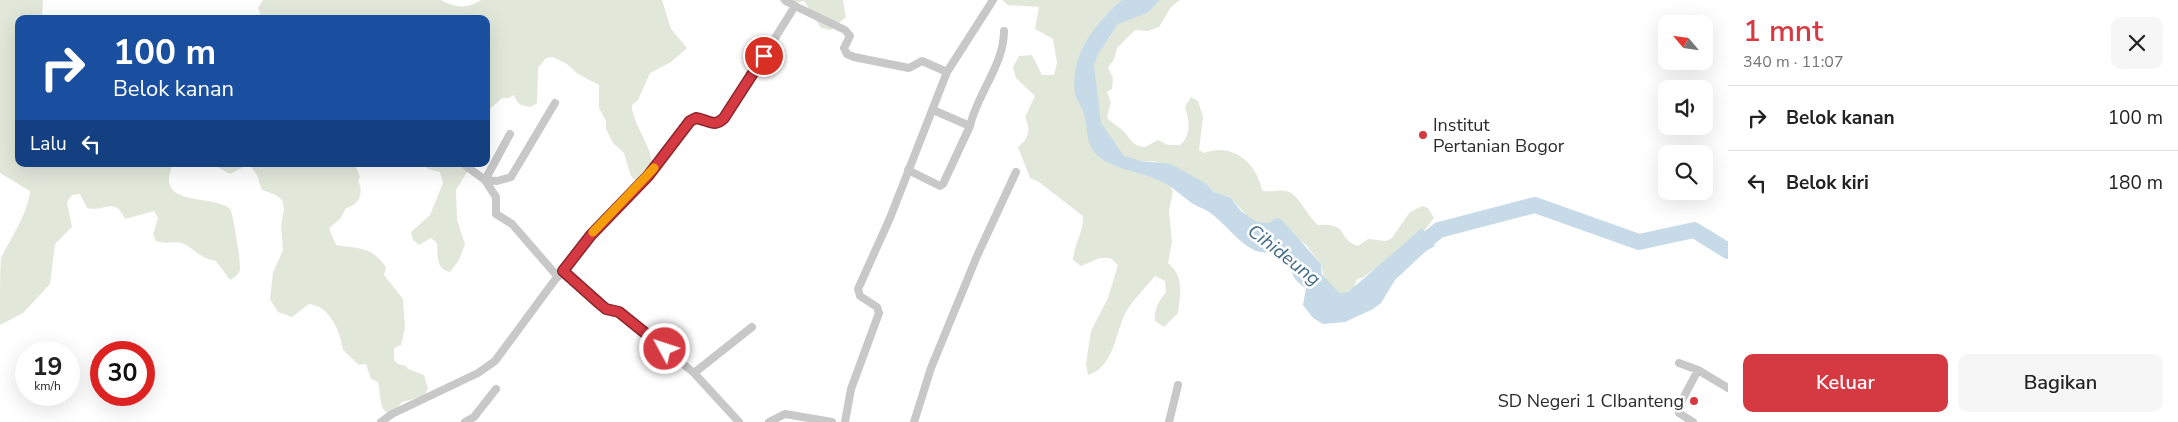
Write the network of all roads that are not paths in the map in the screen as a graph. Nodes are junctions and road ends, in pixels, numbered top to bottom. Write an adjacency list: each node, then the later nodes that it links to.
1 (785, 0): 3 (street)
2 (994, 0): 5 (street)
3 (795, 6): 5 (street); 14 (street)
4 (1004, 31): 8 (street)
5 (947, 72): 7 (street)
6 (555, 103): 13 (street)
7 (933, 110): 8 (street); 11 (street)
8 (970, 126): 11 (street)
9 (510, 134): 13 (street)
10 (467, 167): 13 (street)
11 (908, 170): 27 (street)
12 (1016, 172): 28 (street)
13 (485, 180): 14 (street)
14 (560, 274): 18 (street); 22 (street)
15 (752, 327): 18 (street)
16 (1678, 363): 17 (street)
17 (1698, 370): 20 (street); 30 (street)
18 (694, 373): 24 (street)
19 (1178, 385): 29 (street)
20 (1728, 388)
21 (496, 389): 23 (street)
22 (381, 422)
23 (465, 422)
24 (739, 422)
25 (769, 422): 26 (street)
26 (832, 422)
27 (845, 422)
28 (914, 422)
29 (1169, 422)
30 (1692, 422)

